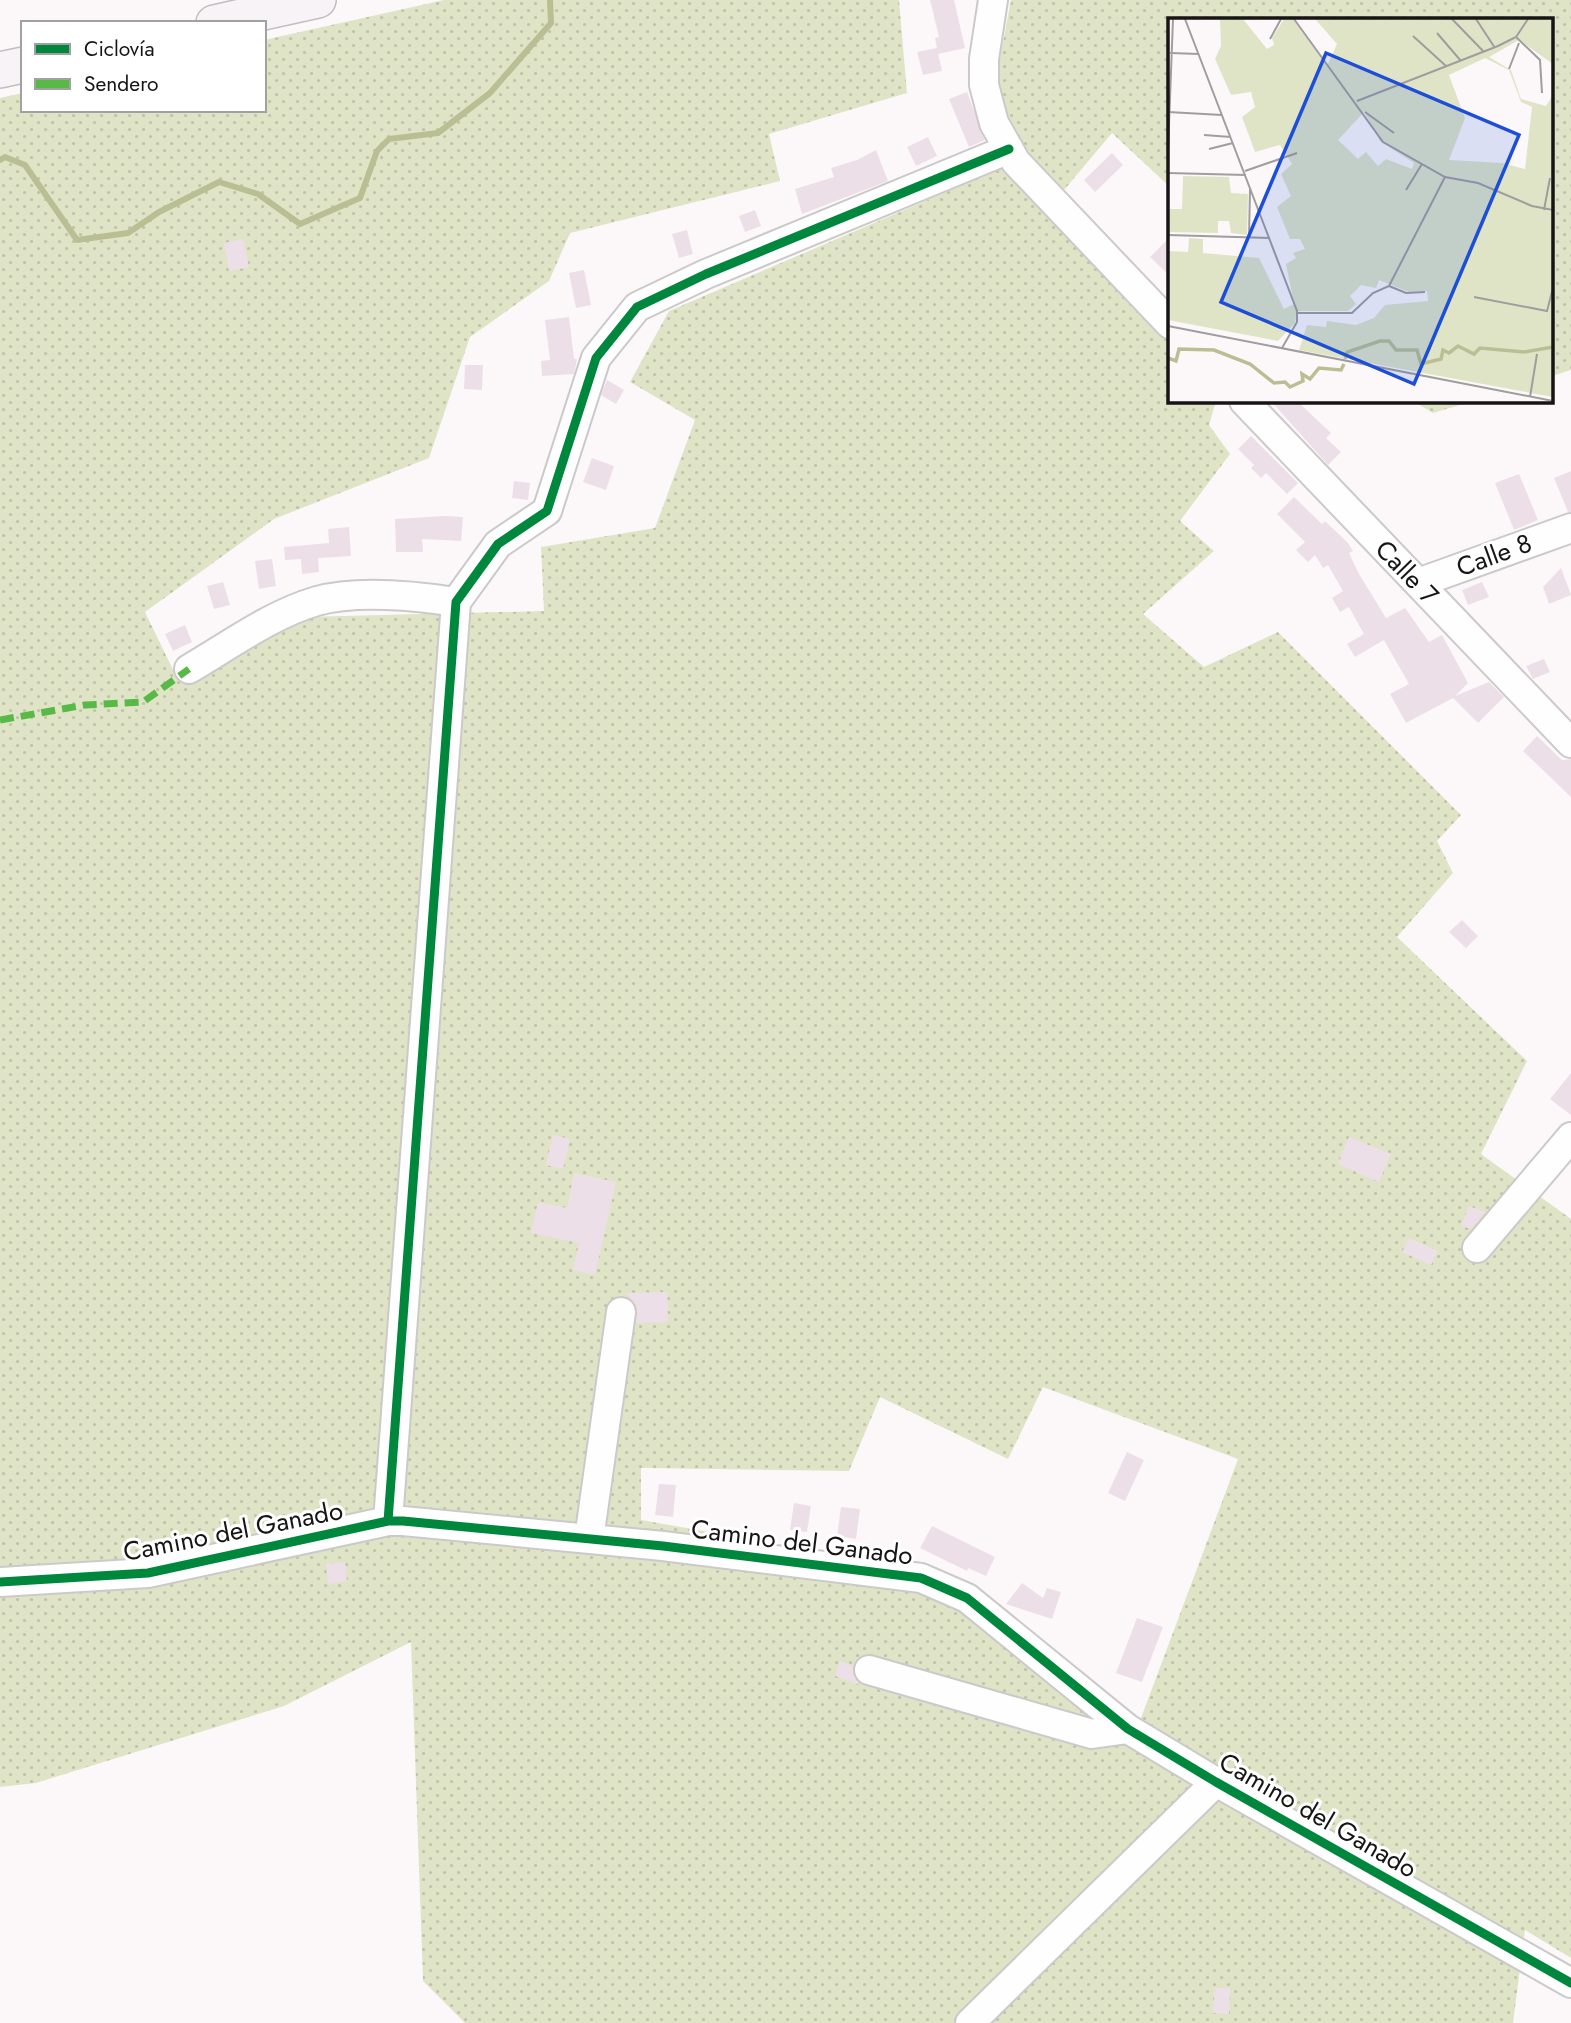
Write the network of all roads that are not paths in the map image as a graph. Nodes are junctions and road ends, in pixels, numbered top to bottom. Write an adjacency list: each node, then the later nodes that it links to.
1 (318, 0): 3 (main road)
2 (993, 0): 6 (street)
3 (223, 21)
4 (21, 65): 5 (main road)
5 (0, 70)
6 (1009, 149): 7 (street); 11 (street)
7 (1168, 322)
8 (1245, 402): 10 (street, Calle 7)
9 (1569, 534): 10 (street, Calle 8)
10 (1418, 583): 13 (street, Calle 7)
11 (456, 602): 12 (street); 17 (street)
12 (189, 668)
13 (1571, 743)
14 (1571, 1137): 15 (street)
15 (1477, 1248)
16 (621, 1311): 18 (street)
17 (388, 1521): 18 (street, Camino del Ganado); 19 (street, Camino del Ganado)
18 (589, 1539): 21 (street, Camino del Ganado)
19 (0, 1582)
20 (869, 1670): 21 (street)
21 (1128, 1729): 22 (street, Camino del Ganado)
22 (1216, 1782): 23 (street, Camino del Ganado); 24 (street)
23 (1571, 1983)
24 (970, 2023)

